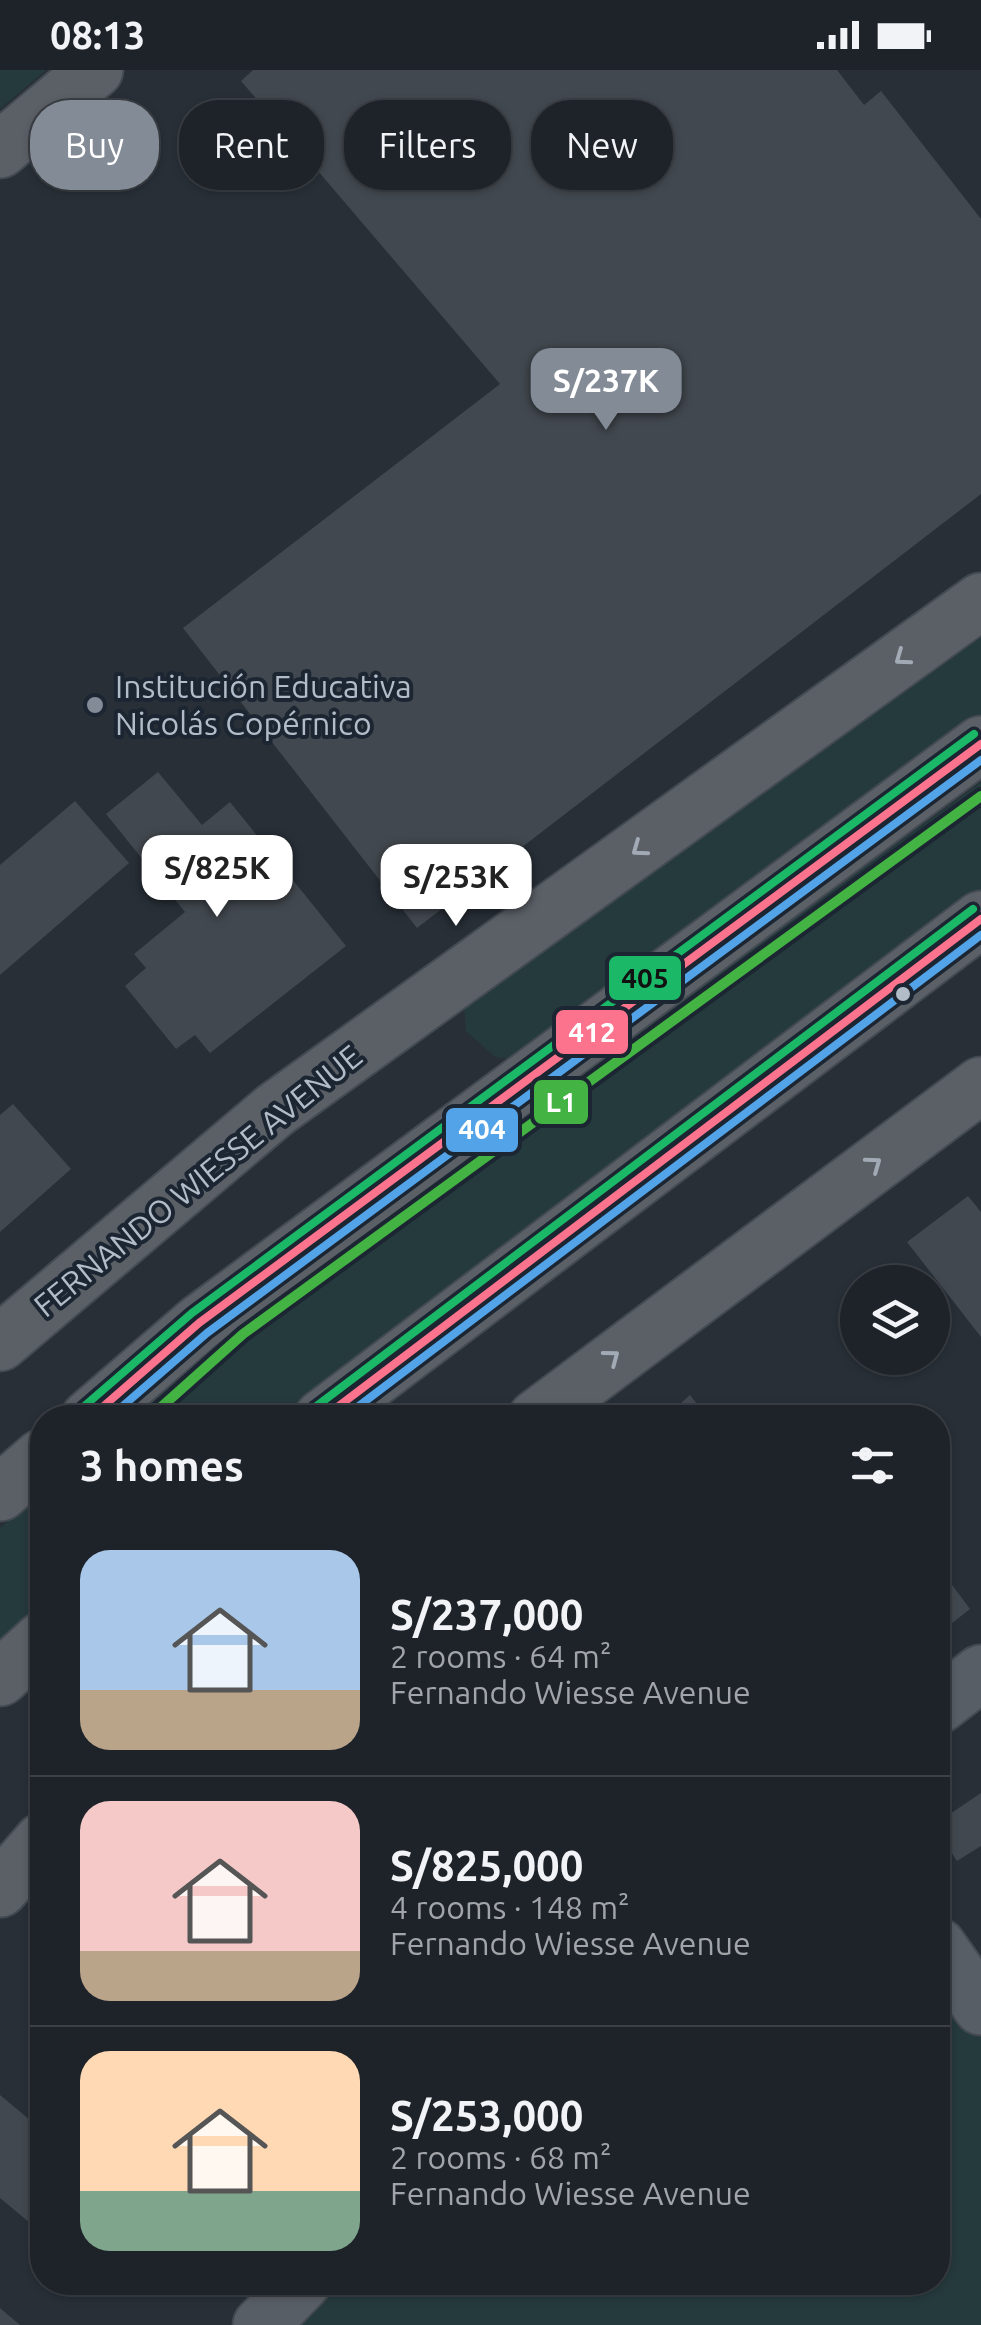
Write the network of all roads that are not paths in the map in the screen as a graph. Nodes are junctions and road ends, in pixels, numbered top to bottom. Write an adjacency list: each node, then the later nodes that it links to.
1 (95, 70): 2 (main road)
2 (0, 150)
3 (981, 601): 7 (main road, FERNANDO WIESSE AVENUE, one-way to 7)
4 (981, 744): 8 (main road)
5 (981, 919): 9 (main road)
6 (981, 1084): 10 (main road, one-way to 6)
7 (0, 1342)
8 (103, 1405)
9 (339, 1405)
10 (553, 1405)
11 (30, 1467): 12 (main road)
12 (0, 1493)
13 (30, 1651): 15 (main road)
14 (981, 1673): 16 (street)
15 (0, 1678)
16 (950, 1697)
17 (30, 1855): 18 (main road)
18 (0, 1889)
19 (950, 1963): 20 (street)
20 (981, 2007)
21 (290, 2295): 22 (street)
22 (261, 2325)

